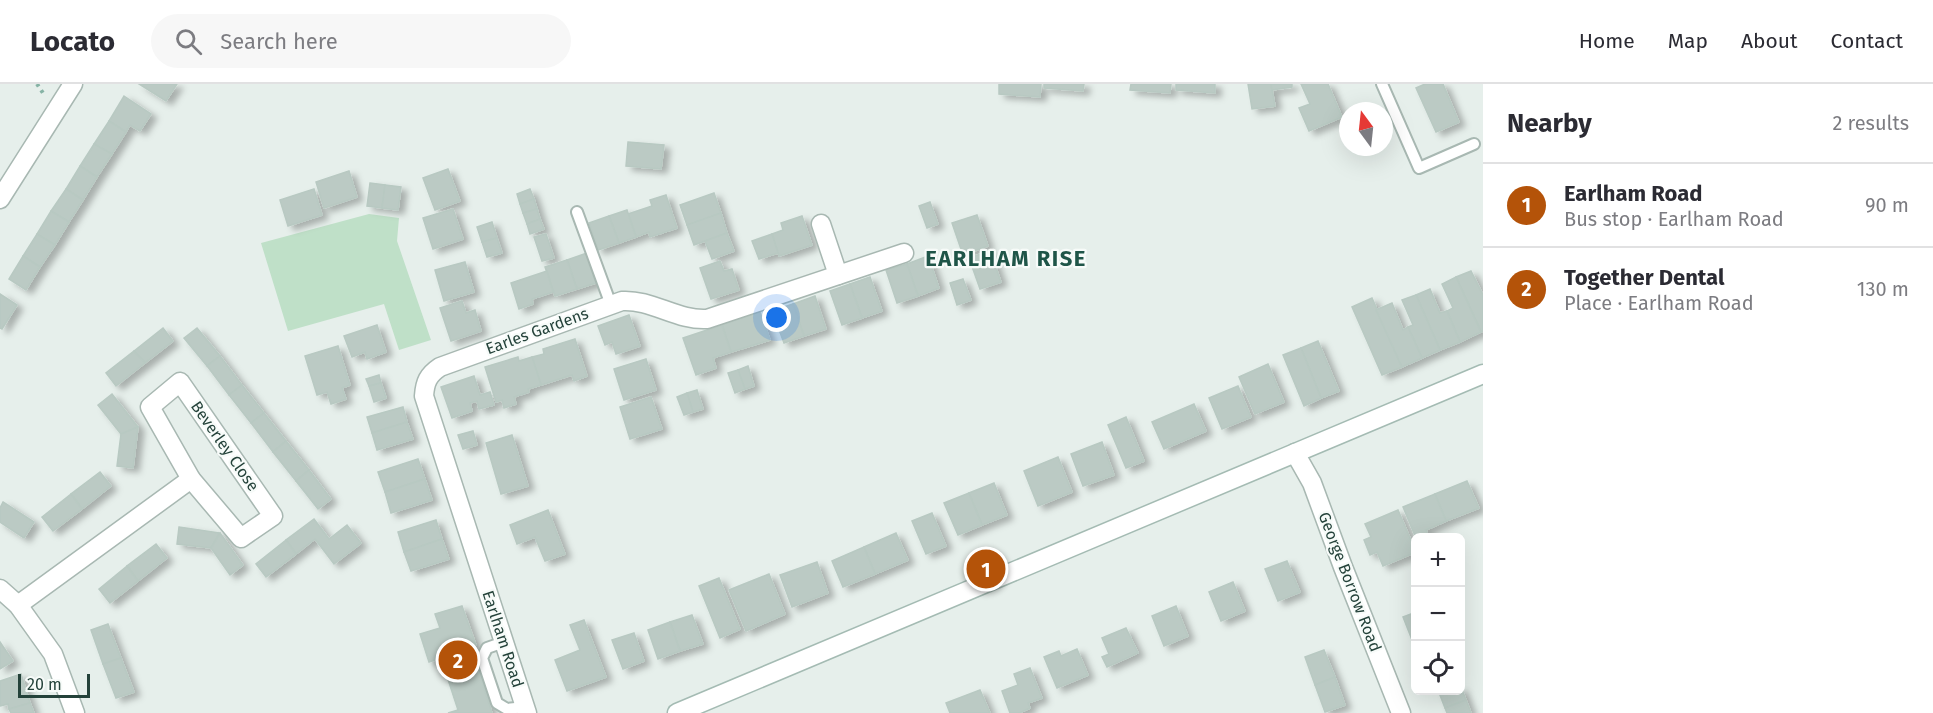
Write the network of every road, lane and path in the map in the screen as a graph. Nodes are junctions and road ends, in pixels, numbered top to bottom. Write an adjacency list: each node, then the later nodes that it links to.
1 (37, 84): 4 (path)
2 (73, 84): 6 (street)
3 (1382, 84): 5 (lane)
4 (43, 93)
5 (1474, 144)
6 (0, 199)
7 (577, 212): 11 (lane)
8 (820, 224): 10 (street)
9 (904, 253): 10 (street, Earles Gardens)
10 (838, 275): 11 (street, Earles Gardens)
11 (610, 304): 15 (street, Earles Gardens)
12 (1483, 374): 13 (street)
13 (1295, 453): 21 (street); 22 (street, George Borrow Road)
14 (191, 479): 14 (street, Beverley Close); 17 (street)
15 (480, 566): 18 (street, Earlham Road)
16 (0, 589): 17 (street)
17 (18, 605): 20 (street)
18 (504, 642): 19 (street, Earlham Road); 19 (lane)
19 (516, 711)
20 (75, 713)
21 (677, 713)
22 (1401, 713)

